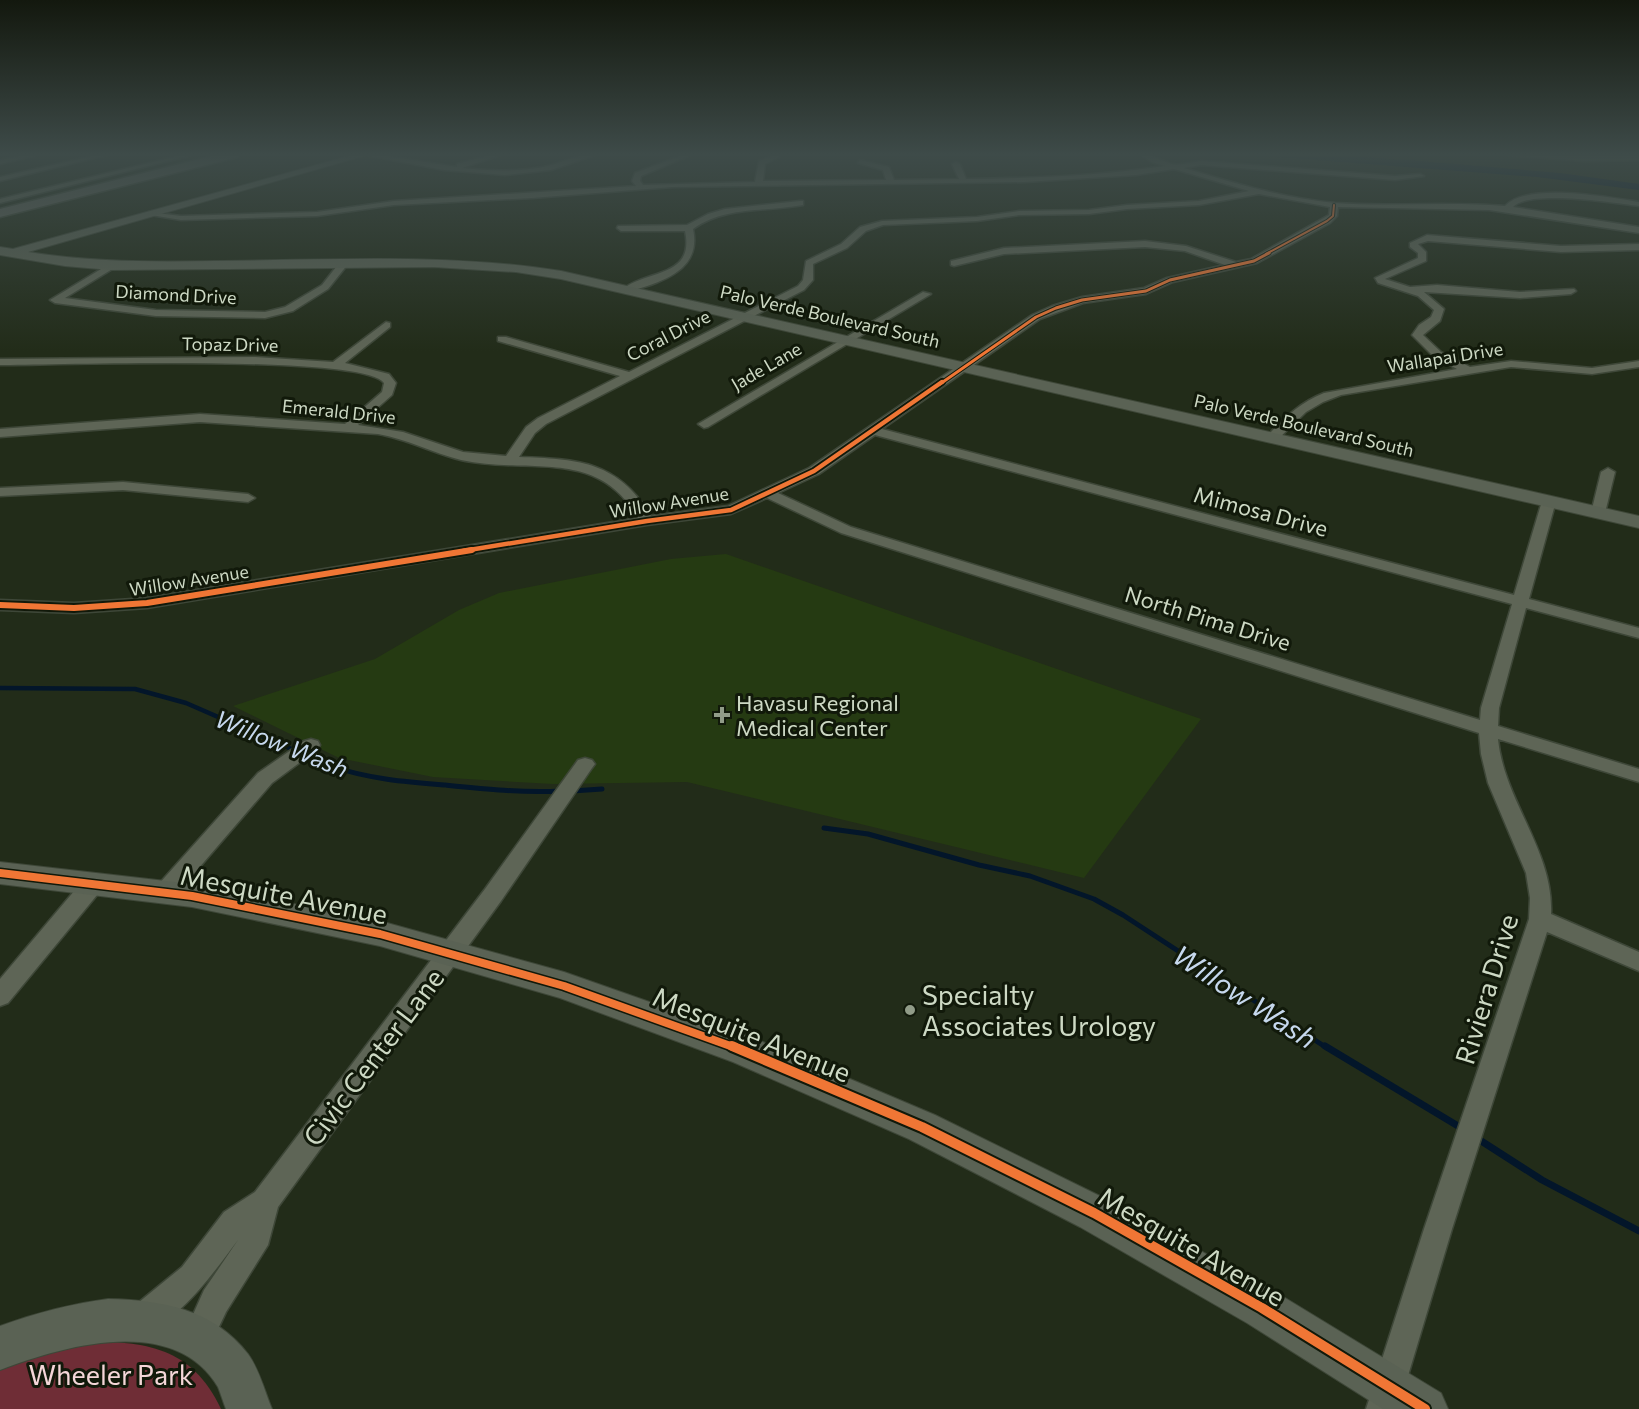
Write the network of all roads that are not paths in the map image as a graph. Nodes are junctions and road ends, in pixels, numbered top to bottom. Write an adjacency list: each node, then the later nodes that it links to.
1 (128, 220): 10 (main road)
2 (701, 220): 7 (street)
3 (959, 220): 19 (street, Coral Drive)
4 (1328, 220): 13 (street, Willow Avenue)
5 (1578, 220): 8 (street)
6 (621, 228): 7 (street)
7 (689, 228): 15 (street)
8 (1639, 230)
9 (1639, 248): 16 (street)
10 (4, 253): 14 (main road, Palo Verde Boulevard South)
11 (954, 263): 13 (street)
12 (343, 264): 14 (main road, Palo Verde Boulevard South); 14 (street, Diamond Drive); 15 (main road, Palo Verde Boulevard South)
13 (1235, 265): 26 (street, Willow Avenue)
14 (111, 266)
15 (628, 289): 19 (main road, Palo Verde Boulevard South)
16 (1409, 290): 17 (street); 27 (street)
17 (1571, 291)
18 (926, 294): 22 (street, Jade Lane)
19 (745, 316): 22 (main road, Palo Verde Boulevard South); 28 (street, Coral Drive)
20 (386, 325): 25 (street)
21 (502, 339): 28 (street)
22 (847, 340): 26 (main road, Palo Verde Boulevard South); 29 (street, Jade Lane)
23 (0, 362): 25 (street, Topaz Drive)
24 (1639, 363): 27 (street, Wallapai Drive)
25 (336, 365): 30 (street, Topaz Drive)
26 (963, 367): 31 (street, Willow Avenue); 33 (main road, Palo Verde Boulevard South)
27 (1468, 371): 33 (street, Wallapai Drive)
28 (628, 375): 34 (street, Coral Drive)
29 (704, 424)
30 (347, 428): 32 (street, Emerald Drive); 34 (street, Emerald Drive)
31 (871, 430): 37 (street, Willow Avenue); 43 (street, Mimosa Drive)
32 (0, 433)
33 (1272, 438): 39 (main road, Palo Verde Boulevard South)
34 (510, 460): 41 (street, Emerald Drive)
35 (1608, 472): 40 (street)
36 (0, 492): 38 (street)
37 (767, 493): 41 (street, Willow Avenue); 46 (street, North Pima Drive)
38 (248, 498)
39 (1549, 501): 40 (main road, Palo Verde Boulevard South); 43 (street, Riviera Drive)
40 (1598, 513): 42 (main road, Palo Verde Boulevard South)
41 (647, 521): 44 (street, Willow Avenue)
42 (1639, 522)
43 (1520, 603): 45 (street, Mimosa Drive); 46 (street, Riviera Drive)
44 (0, 605)
45 (1639, 633)
46 (1488, 730): 49 (street, North Pima Drive); 53 (street, Riviera Drive)
47 (311, 745): 52 (street)
48 (585, 764): 54 (street, Civic Center Lane)
49 (1639, 776)
50 (0, 873): 51 (main road, Mesquite Avenue)
51 (93, 883): 52 (main road, Mesquite Avenue); 56 (street)
52 (165, 892): 54 (main road, Mesquite Avenue)
53 (1540, 919): 55 (street); 61 (street, Riviera Drive)
54 (451, 952): 57 (street, Civic Center Lane); 61 (main road, Mesquite Avenue)
55 (1639, 962)
56 (0, 996)
57 (265, 1202): 58 (street, Civic Center Lane); 59 (street, Civic Center Lane)
58 (142, 1320): 59 (main road); 60 (main road)
59 (198, 1337): 62 (main road)
60 (0, 1348)
61 (1386, 1398): 63 (main road, Mesquite Avenue)
62 (249, 1409)
63 (1425, 1409)

